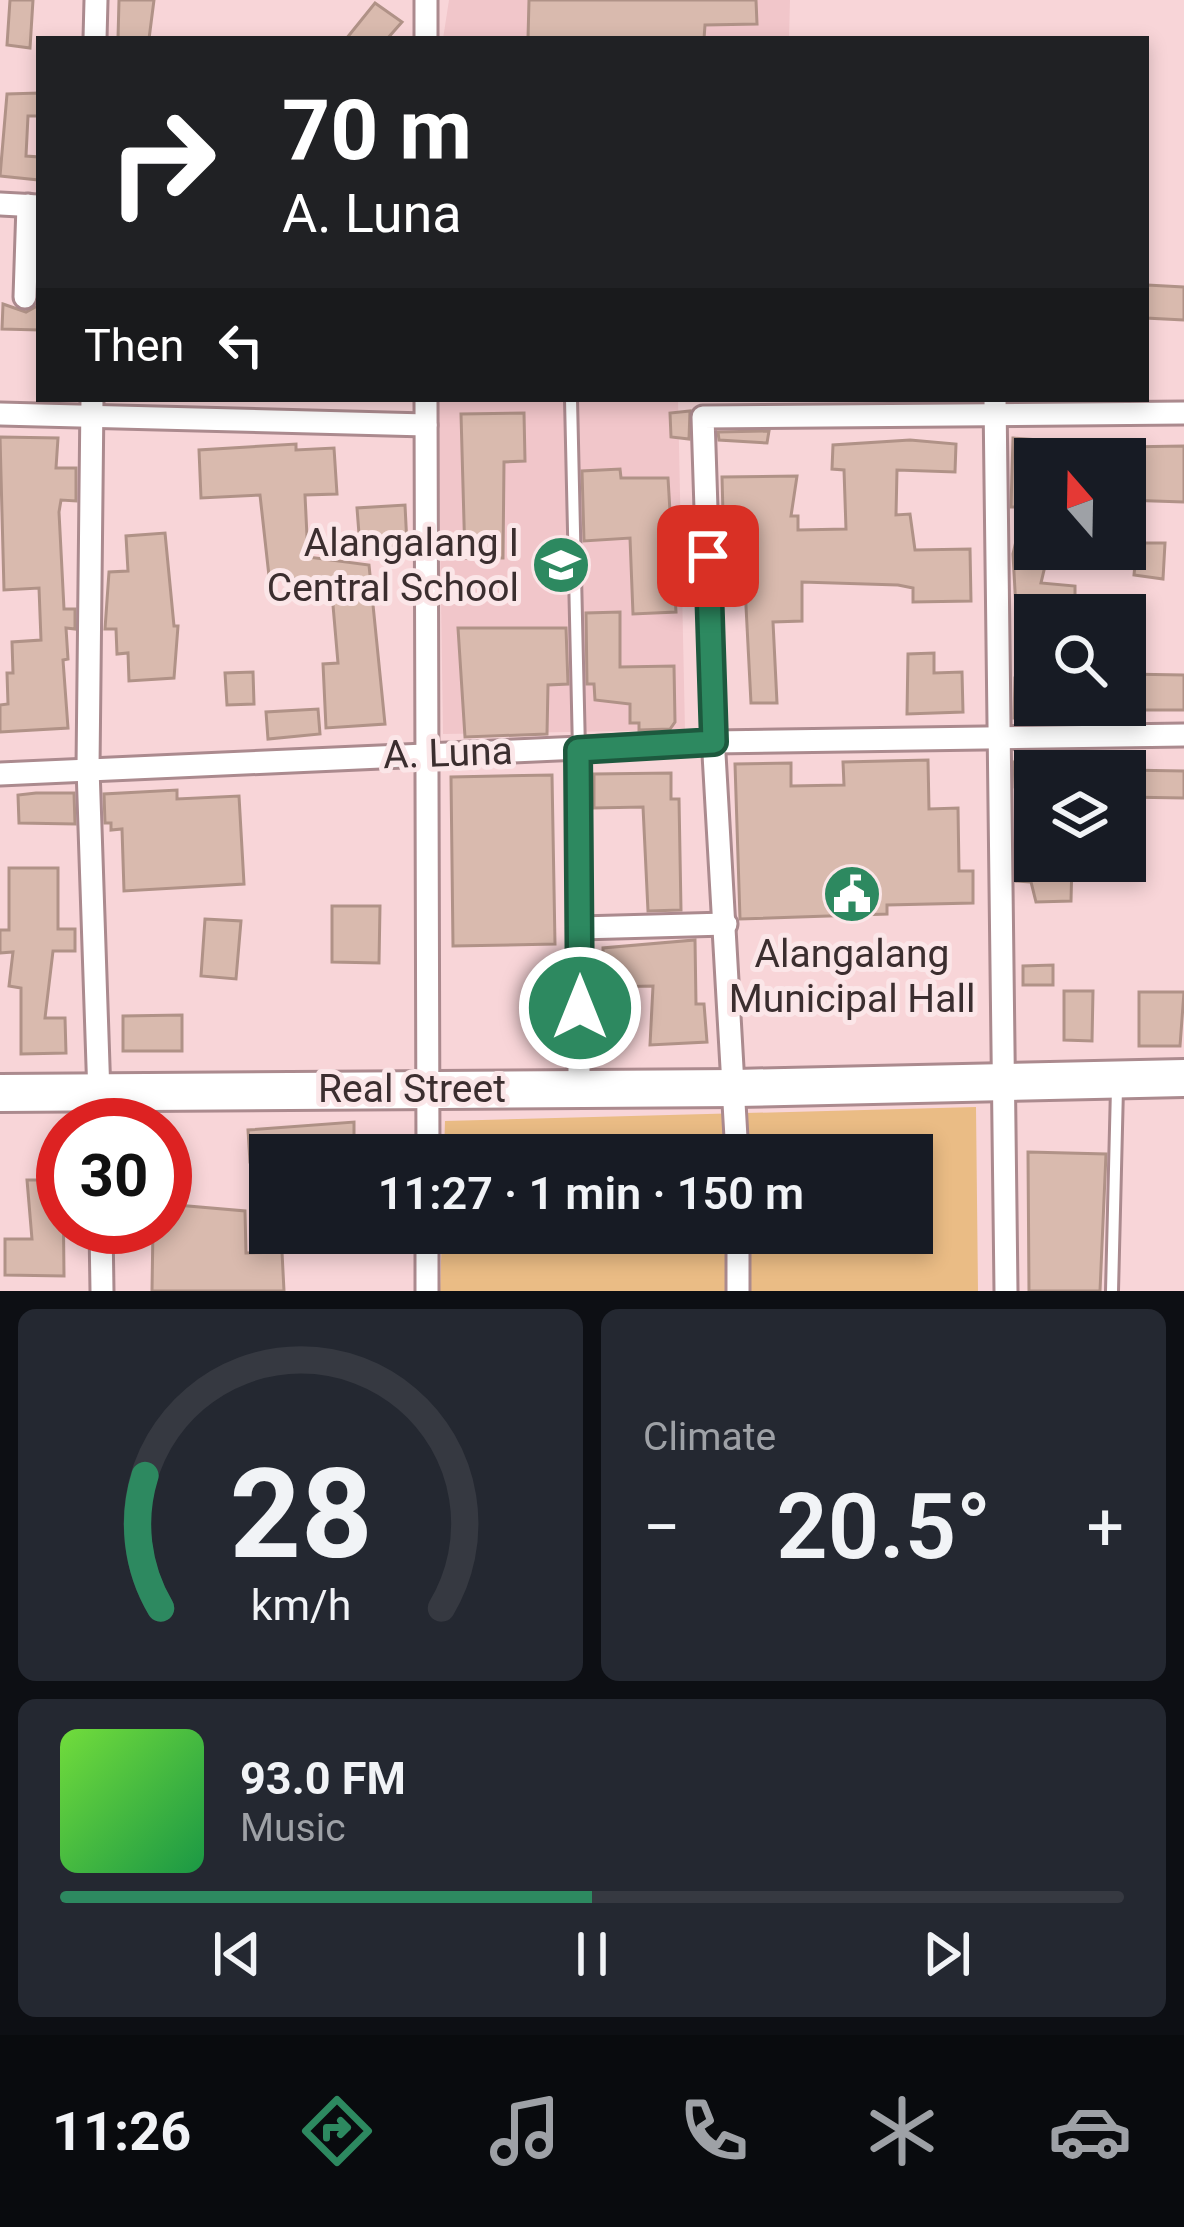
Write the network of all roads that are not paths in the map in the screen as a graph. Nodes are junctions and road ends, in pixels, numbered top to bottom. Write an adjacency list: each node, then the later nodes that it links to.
1 (96, 0): 3 (street)
2 (426, 0): 4 (street)
3 (95, 36)
4 (426, 36)
5 (0, 205): 6 (street)
6 (34, 205): 8 (street)
7 (0, 297): 8 (street)
8 (32, 298)
9 (426, 402): 15 (street)
10 (571, 402): 19 (lane)
11 (994, 407): 13 (street); 17 (street); 18 (street)
12 (93, 408): 14 (street); 15 (street); 21 (street)
13 (1184, 413)
14 (0, 414)
15 (426, 425): 20 (street)
16 (1184, 735): 17 (street, A. Luna)
17 (997, 738): 18 (street, A. Luna); 27 (street)
18 (714, 742): 19 (street, A. Luna); 23 (street)
19 (578, 750): 20 (street, A. Luna); 24 (street)
20 (428, 753): 21 (street, A. Luna); 30 (street)
21 (88, 769): 22 (street, A. Luna); 33 (street)
22 (0, 774)
23 (726, 924): 24 (street); 29 (street)
24 (580, 928): 28 (street)
25 (1118, 1078): 26 (highway, Real Street); 27 (highway, Real Street); 44 (lane)
26 (1184, 1078)
27 (1000, 1080): 29 (highway, Real Street); 43 (street)
28 (579, 1088): 29 (highway, Real Street); 30 (highway, Real Street)
29 (736, 1088): 36 (street)
30 (429, 1089): 34 (highway, Real Street); 35 (street)
31 (0, 1093): 32 (highway, Real Street)
32 (36, 1098)
33 (100, 1098)
34 (192, 1103)
35 (428, 1134)
36 (737, 1134)
37 (101, 1254): 40 (street)
38 (427, 1254): 41 (street)
39 (737, 1254): 42 (street)
40 (102, 1291)
41 (427, 1291)
42 (738, 1291)
43 (1006, 1291)
44 (1112, 1291)

